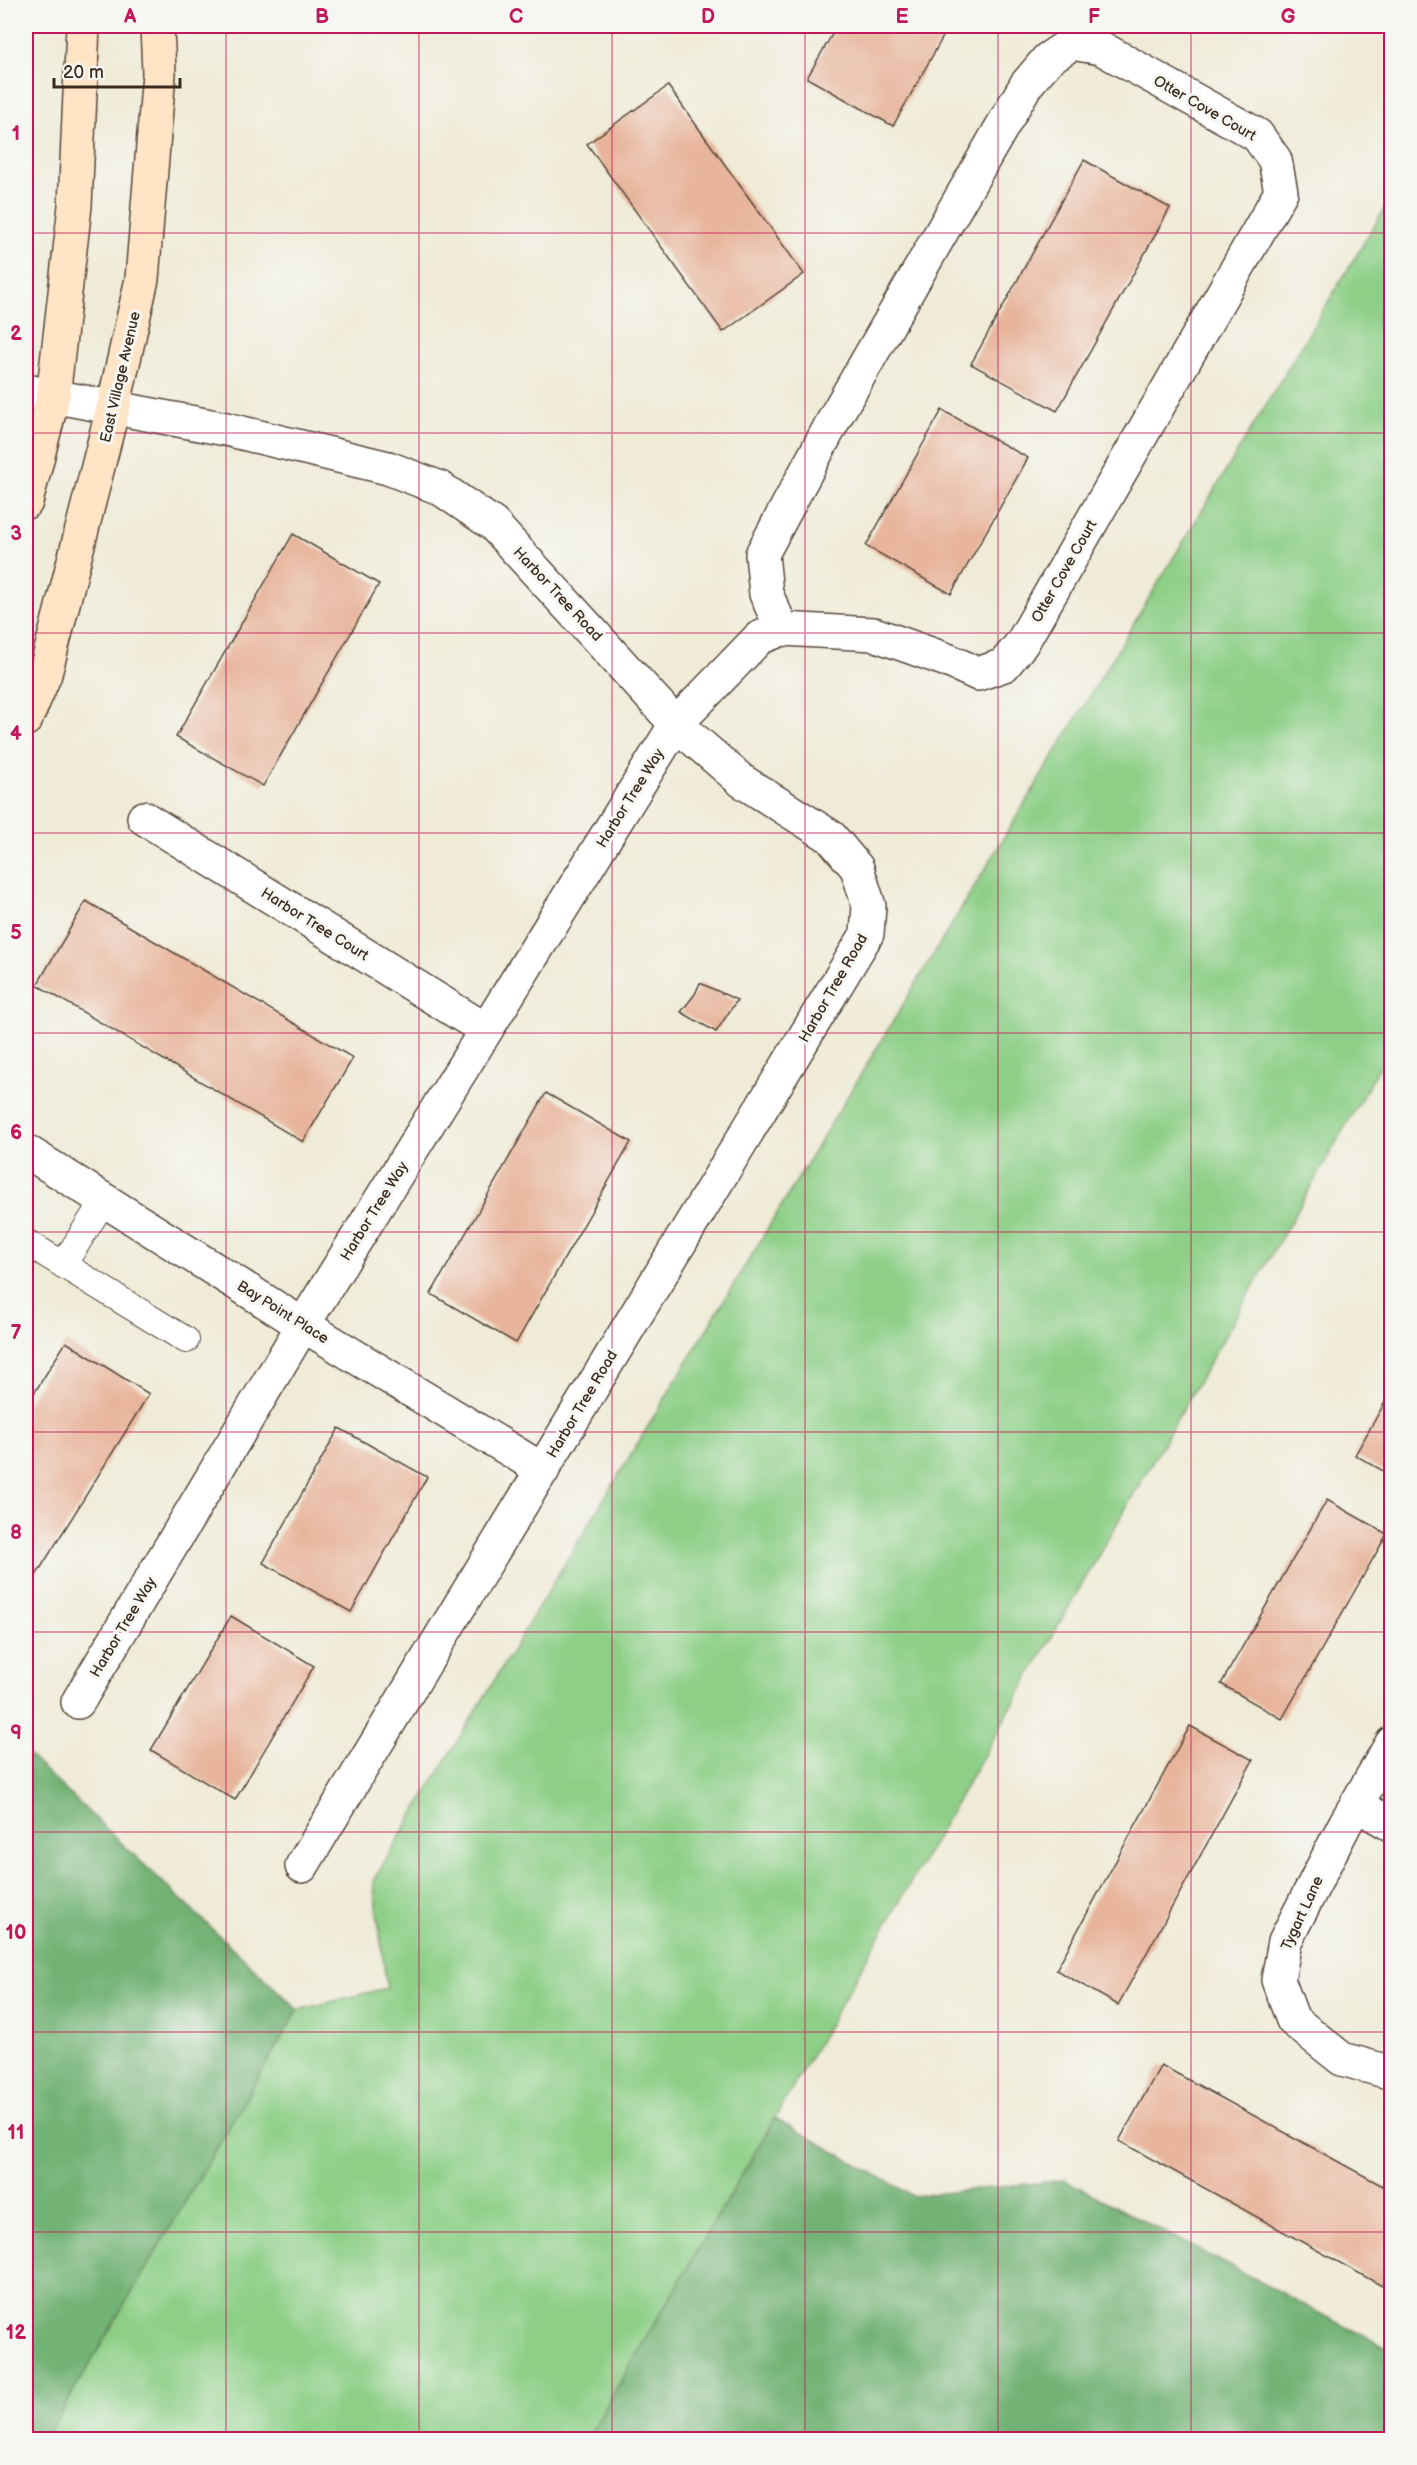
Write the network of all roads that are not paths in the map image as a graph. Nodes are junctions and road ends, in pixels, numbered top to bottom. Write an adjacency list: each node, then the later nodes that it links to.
1 (83, 26): 3 (street)
2 (158, 26): 4 (street, East Village Avenue)
3 (39, 394): 4 (street, Harbor Tree Road); 5 (street)
4 (113, 408): 7 (street, East Village Avenue); 8 (street, Harbor Tree Road)
5 (26, 502)
6 (782, 628): 6 (street, Otter Cove Court); 8 (street)
7 (26, 719)
8 (676, 724): 10 (street, Harbor Tree Way); 17 (street, Harbor Tree Road)
9 (144, 818): 10 (street, Harbor Tree Court)
10 (486, 1030): 15 (street, Harbor Tree Way)
11 (26, 1151): 12 (street, Bay Point Place)
12 (104, 1200): 14 (lane); 15 (street, Bay Point Place)
13 (26, 1242): 14 (lane)
14 (63, 1264): 16 (lane)
15 (303, 1324): 17 (street, Bay Point Place); 18 (street, Harbor Tree Way)
16 (186, 1340)
17 (543, 1470): 22 (street, Harbor Tree Road)
18 (78, 1702)
19 (1392, 1743): 20 (street, Tygart Lane)
20 (1356, 1804): 21 (street); 23 (street, Tygart Lane)
21 (1392, 1825)
22 (302, 1866)
23 (1392, 2073)

